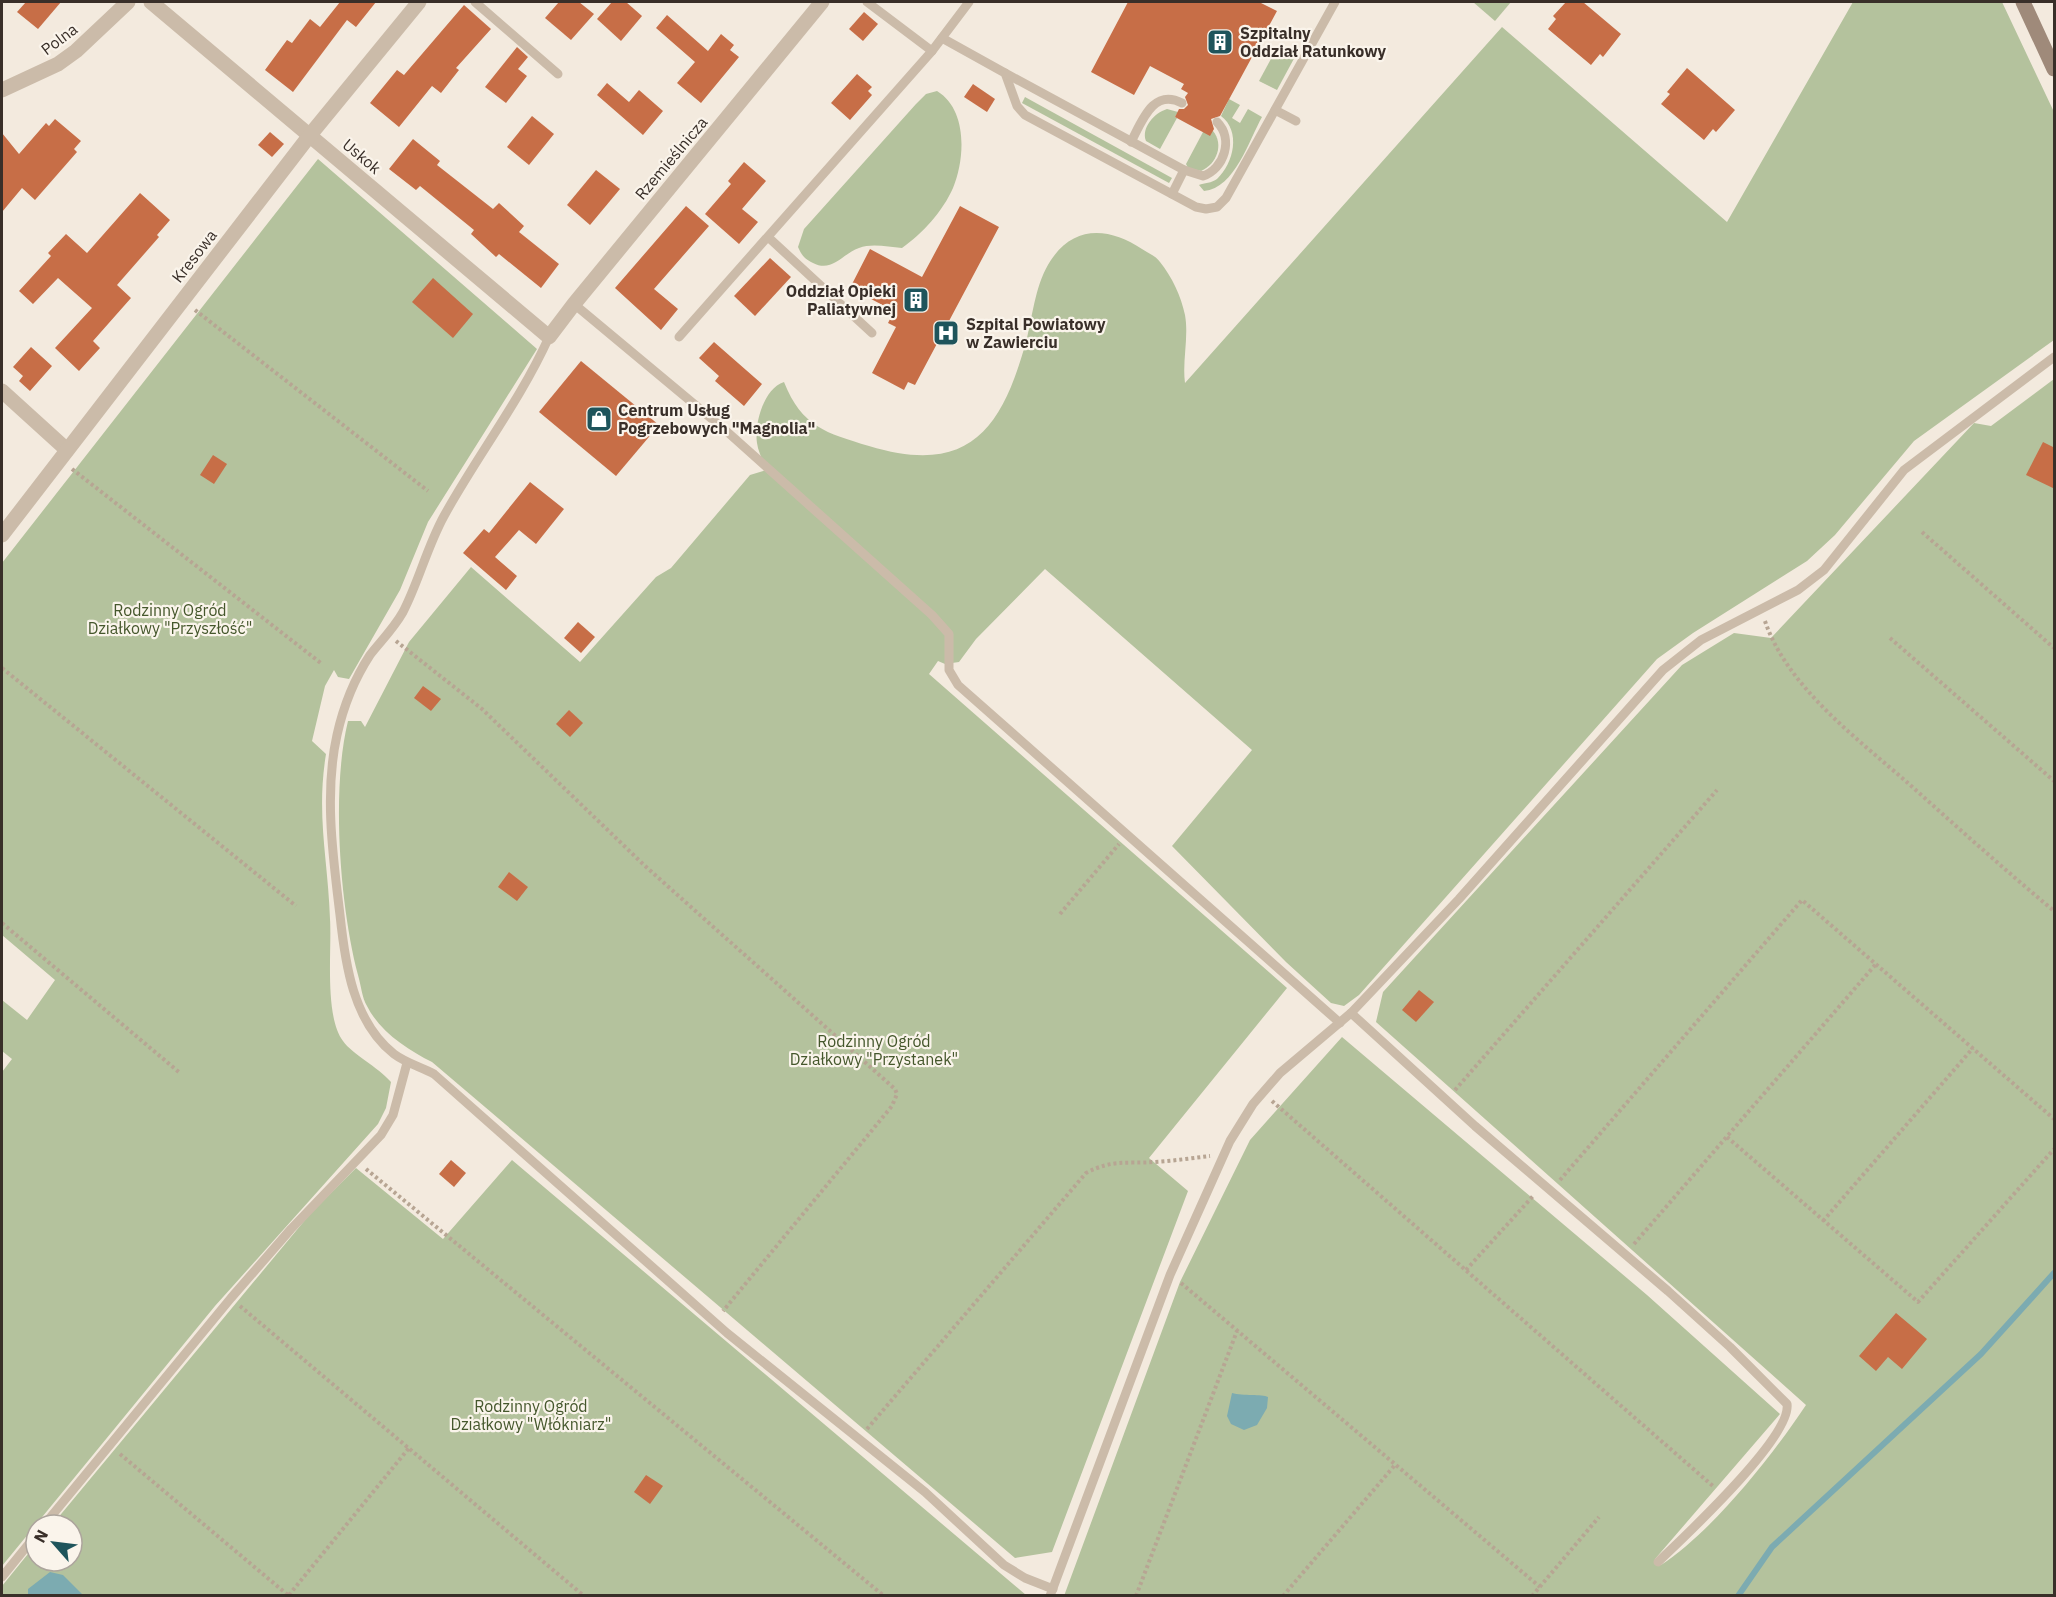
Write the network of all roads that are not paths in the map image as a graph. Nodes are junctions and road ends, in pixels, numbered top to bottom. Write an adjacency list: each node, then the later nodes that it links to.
1 (128, 2): 15 (street, Polna)
2 (152, 2): 20 (street, Uskok)
3 (419, 2): 20 (street, Kresowa)
4 (475, 2): 14 (lane)
5 (822, 2): 25 (street, Rzemieślnicza)
6 (867, 2): 11 (lane)
7 (969, 2): 10 (lane)
8 (1335, 2): 17 (lane)
9 (2023, 2): 12 (street)
10 (942, 38): 11 (lane); 13 (lane)
11 (932, 51): 24 (lane)
12 (2055, 69)
13 (1005, 73): 21 (lane); 23 (lane)
14 (558, 74)
15 (2, 90)
16 (1182, 104): 21 (lane)
17 (1275, 110): 18 (lane); 23 (lane)
18 (1296, 121)
19 (1217, 122): 22 (lane)
20 (310, 135): 27 (street, Uskok); 31 (street, Kresowa)
21 (1131, 142): 22 (lane)
22 (1184, 170): 23 (lane)
23 (1172, 194)
24 (768, 237): 26 (lane); 28 (lane)
25 (574, 304): 27 (street, Rzemieślnicza); 34 (lane)
26 (872, 333)
27 (549, 337): 35 (lane)
28 (679, 337)
29 (2055, 357): 33 (lane)
30 (2, 391): 31 (street)
31 (63, 454): 32 (street, Kresowa)
32 (2, 535)
33 (1351, 1013): 34 (lane); 38 (lane)
34 (1340, 1023): 40 (lane)
35 (407, 1063): 36 (lane); 40 (lane)
36 (54, 1513)
37 (24, 1550): 39 (lane)
38 (1658, 1562)
39 (2, 1577)
40 (1052, 1592)

